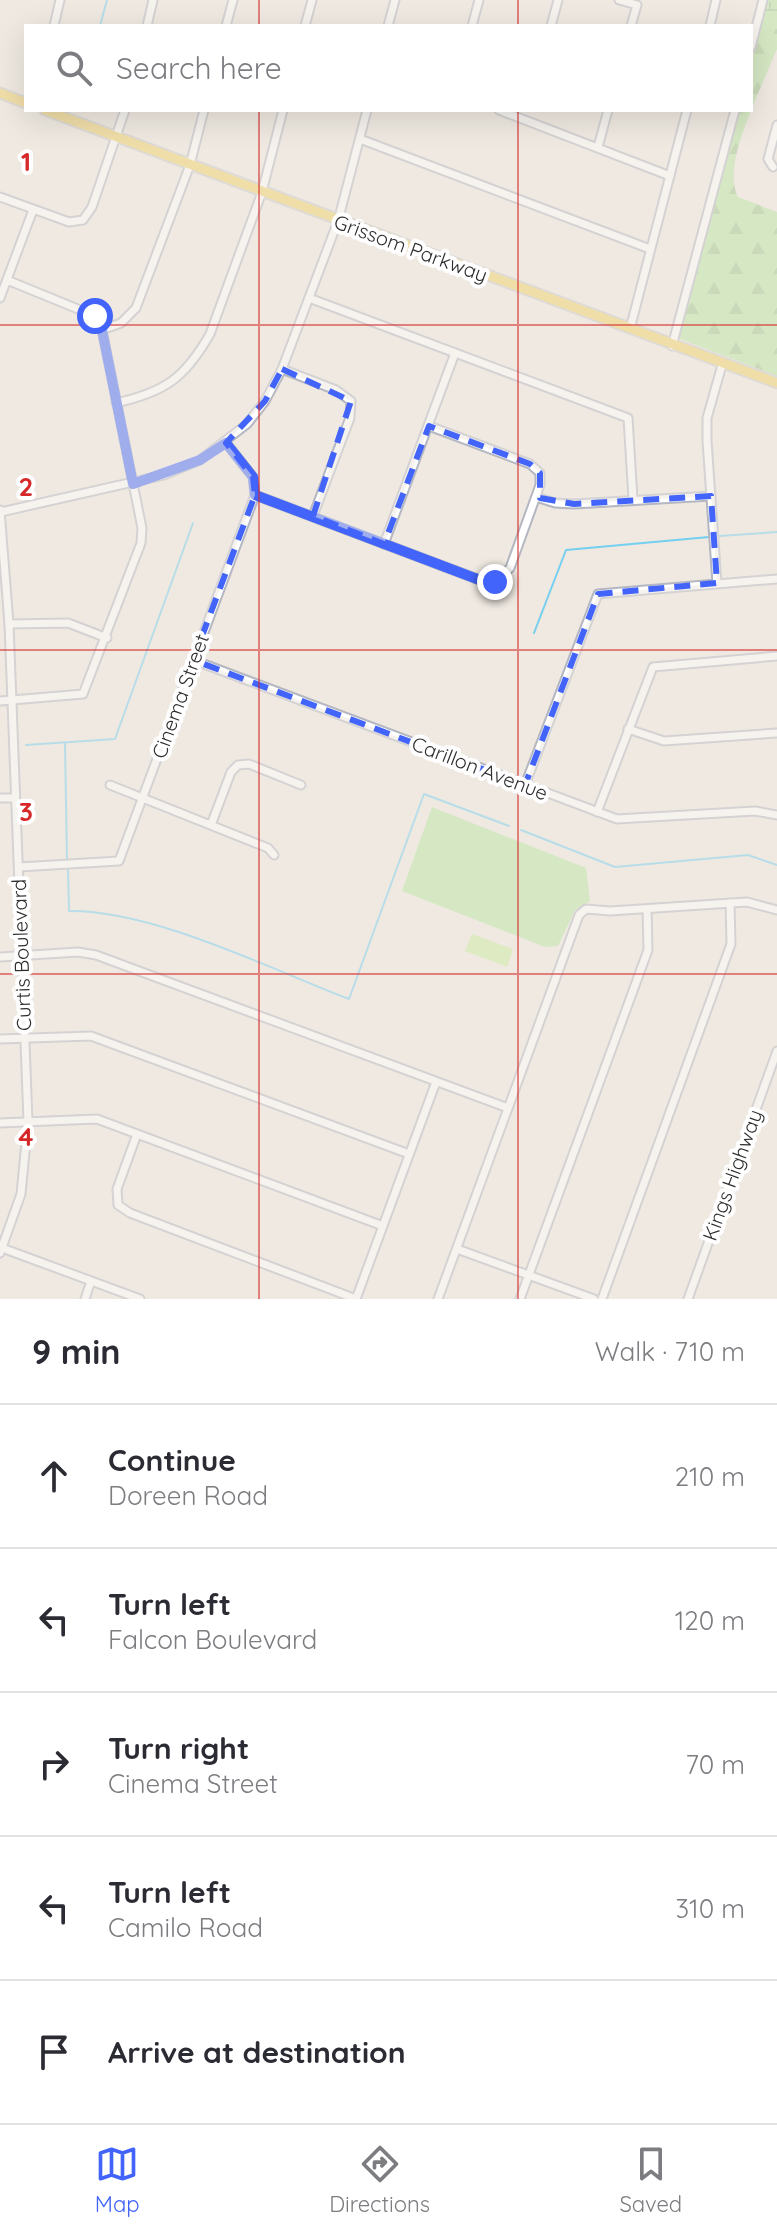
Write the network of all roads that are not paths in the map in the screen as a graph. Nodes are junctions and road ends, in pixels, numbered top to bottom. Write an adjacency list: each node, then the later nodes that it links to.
1 (60, 0): 11 (street)
2 (153, 0): 12 (street)
3 (233, 0): 13 (street)
4 (312, 0): 14 (street)
5 (395, 0): 15 (street)
6 (479, 0): 16 (street)
7 (558, 0): 17 (street)
8 (619, 0): 18 (street)
9 (716, 0): 19 (street)
10 (763, 0): 20 (street)
11 (54, 24)
12 (147, 24)
13 (227, 24)
14 (306, 24)
15 (389, 24)
16 (473, 24)
17 (552, 24)
18 (632, 24)
19 (710, 24)
20 (753, 39)
21 (0, 93): 22 (main road)
22 (24, 102)
23 (50, 112): 35 (main road, Grissom Parkway)
24 (124, 112): 35 (street)
25 (203, 112): 38 (street)
26 (282, 112): 41 (street)
27 (367, 112): 36 (street)
28 (504, 112): 33 (street)
29 (529, 112): 33 (street)
30 (607, 112): 37 (street)
31 (686, 112): 40 (street)
32 (734, 112): 51 (street)
33 (527, 121): 37 (street)
34 (777, 128): 39 (street)
35 (118, 138): 38 (main road, Grissom Parkway); 43 (street)
36 (360, 139): 44 (street); 45 (street)
37 (598, 147): 40 (street)
38 (190, 165): 41 (main road, Grissom Parkway); 50 (street)
39 (773, 167)
40 (670, 176): 45 (street)
41 (262, 192): 44 (main road, Grissom Parkway); 56 (street)
42 (0, 197): 43 (street)
43 (33, 210): 46 (street)
44 (338, 221): 48 (street); 49 (main road, Grissom Parkway)
45 (650, 249): 49 (street)
46 (7, 280): 47 (street); 50 (street)
47 (0, 298)
48 (309, 298): 52 (street); 54 (street)
49 (630, 329): 51 (main road, Grissom Parkway)
50 (102, 330): 56 (street)
51 (672, 346): 53 (main road, Grissom Parkway)
52 (455, 353): 57 (street); 63 (street)
53 (722, 365): 55 (main road, Grissom Parkway); 61 (street)
54 (282, 369): 58 (street); 65 (street)
55 (777, 383)
56 (116, 403): 59 (street)
57 (429, 426): 62 (street); 66 (street)
58 (226, 443): 59 (street); 60 (street)
59 (133, 484): 64 (street); 71 (street)
60 (255, 495): 65 (street); 73 (street, Cinema Street)
61 (711, 496): 63 (street); 69 (street)
62 (536, 497): 63 (street); 66 (street)
63 (633, 499)
64 (0, 511): 67 (street, Curtis Boulevard)
65 (313, 516): 66 (street)
66 (384, 544)
67 (3, 571): 70 (street, Curtis Boulevard)
68 (777, 579): 69 (street)
69 (717, 583): 80 (street)
70 (9, 624): 71 (street); 74 (street, Curtis Boulevard)
71 (107, 638): 74 (street)
72 (777, 656): 76 (street)
73 (193, 660): 80 (street, Carillon Avenue); 83 (street, Cinema Street)
74 (12, 700): 75 (street); 82 (street, Curtis Boulevard)
75 (0, 701)
76 (628, 729): 77 (street); 84 (street)
77 (777, 733)
78 (110, 785): 83 (street)
79 (301, 785): 86 (street)
80 (525, 785): 84 (street, Carillon Avenue)
81 (0, 798): 82 (street)
82 (14, 798): 88 (street, Curtis Boulevard)
83 (143, 799): 86 (street); 88 (street, Cinema Street)
84 (597, 812): 85 (street, Carillon Avenue)
85 (777, 815)
86 (211, 825): 87 (street)
87 (274, 855)
88 (19, 867): 92 (street, Curtis Boulevard)
89 (730, 903): 90 (street); 91 (street); 116 (street)
90 (647, 909): 98 (street); 108 (street)
91 (777, 910)
92 (21, 955): 93 (street); 94 (street, Curtis Boulevard); 97 (street)
93 (0, 957)
94 (24, 1038): 95 (street); 99 (street, Curtis Boulevard); 102 (street)
95 (0, 1039)
96 (777, 1051): 117 (street, Kings Highway)
97 (436, 1082): 98 (street); 102 (street)
98 (508, 1108): 106 (street)
99 (28, 1121): 100 (street); 101 (street); 104 (street, Curtis Boulevard)
100 (0, 1123)
101 (137, 1134): 105 (street); 112 (street)
102 (409, 1154): 105 (street)
103 (0, 1222): 104 (street)
104 (10, 1226): 107 (street, Curtis Boulevard)
105 (383, 1226): 112 (street)
106 (457, 1249): 108 (street); 113 (street)
107 (1, 1250): 109 (street)
108 (529, 1275): 114 (street); 115 (street)
109 (91, 1281): 110 (street); 111 (street)
110 (85, 1299)
111 (140, 1299)
112 (356, 1299)
113 (438, 1299)
114 (520, 1299)
115 (594, 1299)
116 (602, 1299)
117 (688, 1299)

